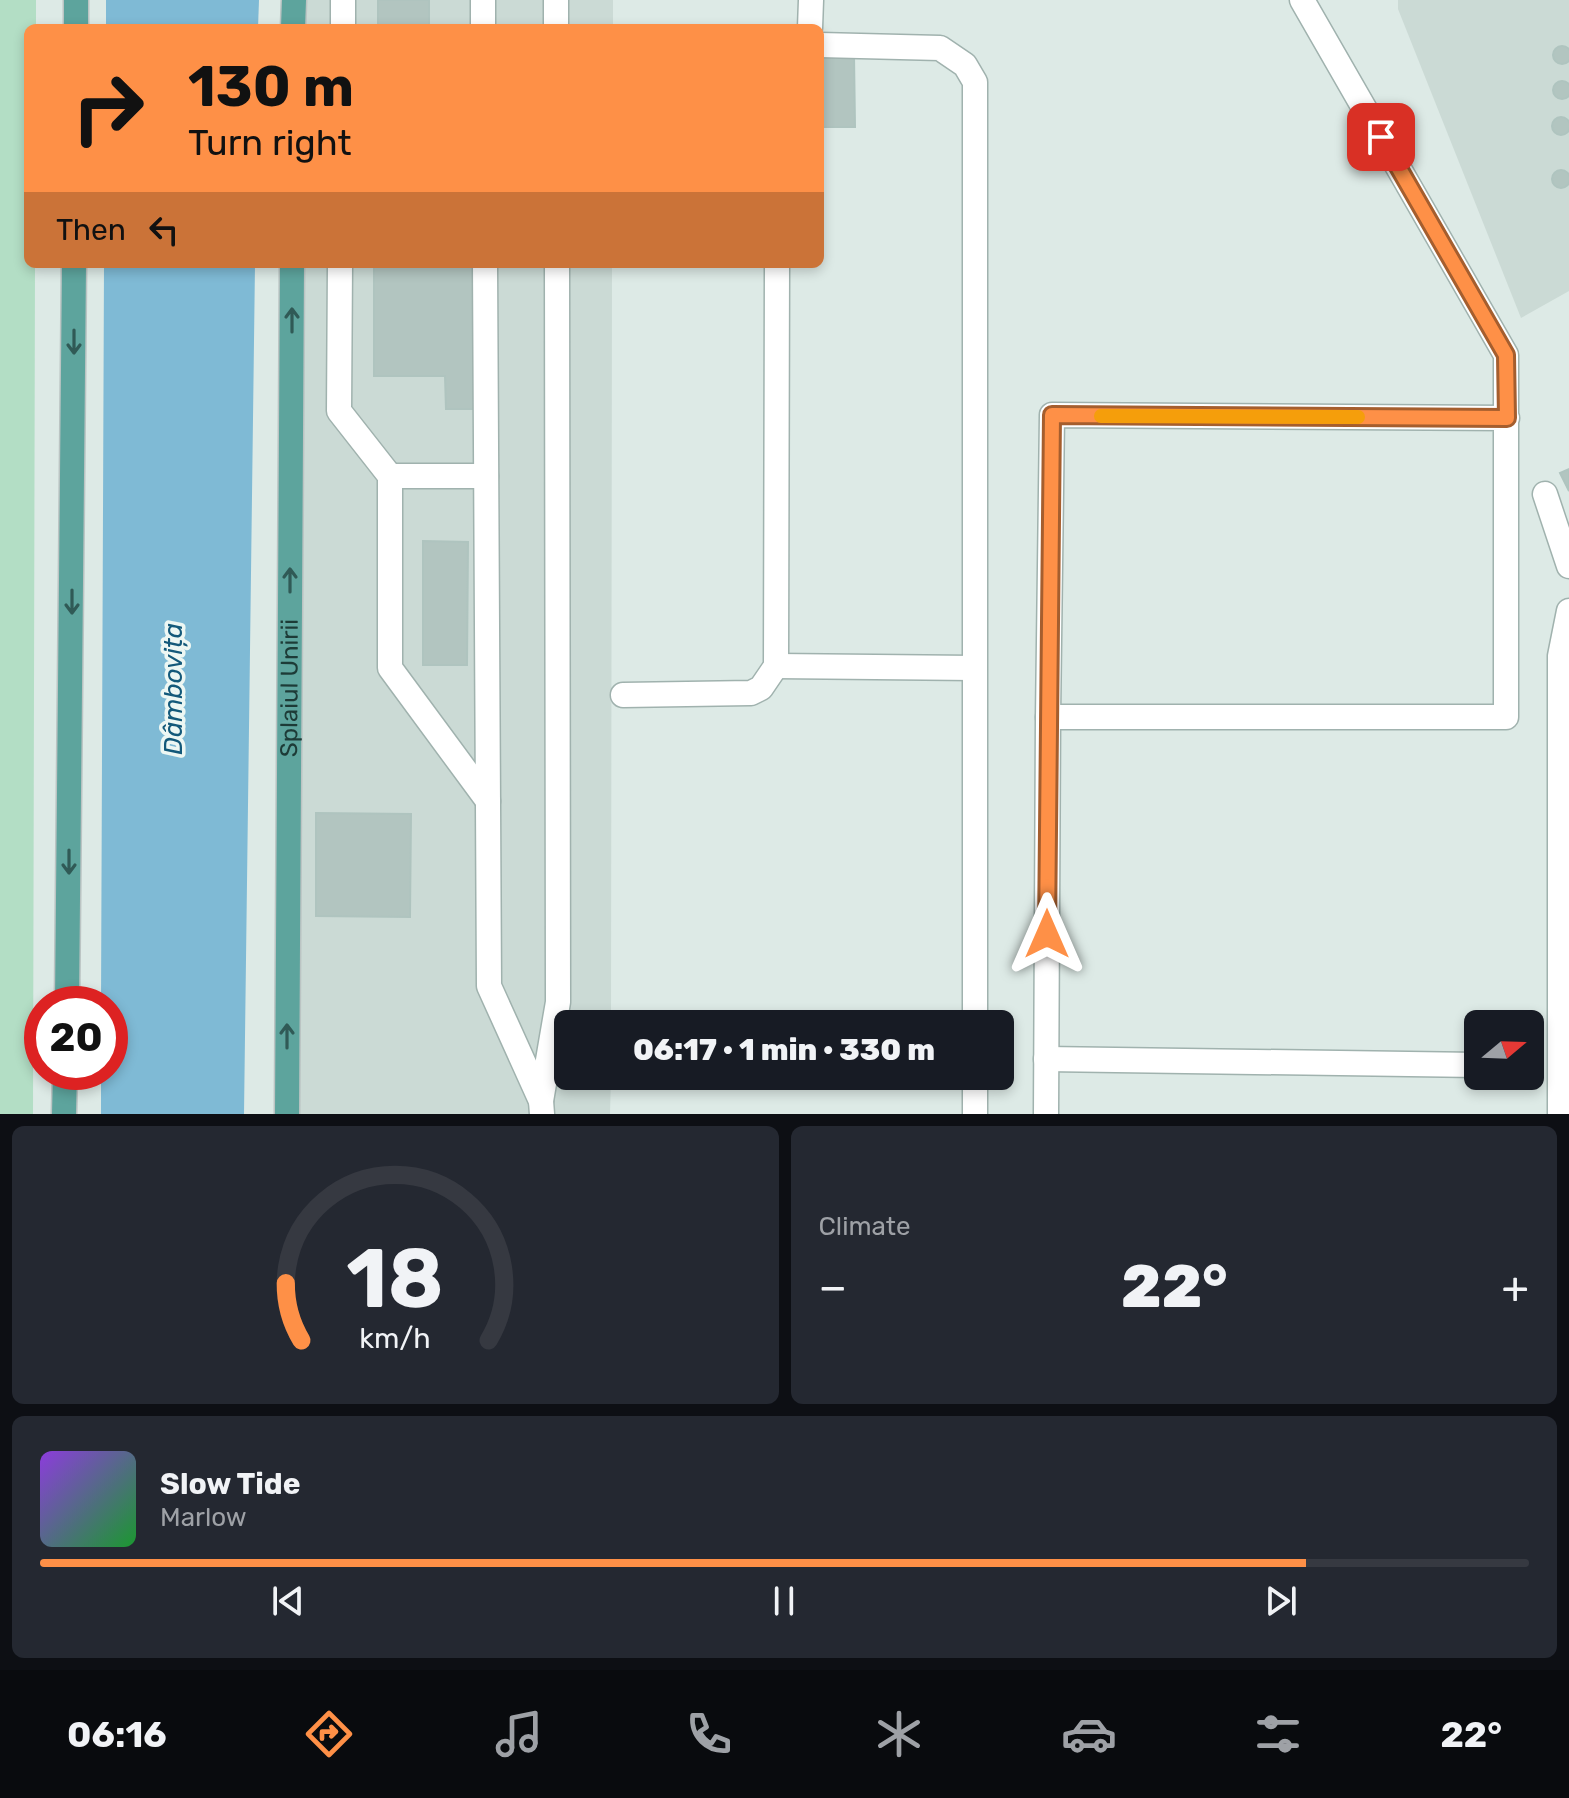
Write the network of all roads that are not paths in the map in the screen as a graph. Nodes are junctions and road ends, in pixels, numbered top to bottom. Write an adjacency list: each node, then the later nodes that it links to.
1 (76, 0): 8 (main road)
2 (294, 0): 9 (main road)
3 (343, 0): 10 (lane)
4 (483, 0): 11 (lane)
5 (556, 0): 12 (lane)
6 (811, 0): 13 (lane)
7 (1302, 0): 21 (lane)
8 (76, 24)
9 (293, 24)
10 (343, 24)
11 (483, 24)
12 (556, 24)
13 (810, 24)
14 (824, 45): 28 (lane)
15 (74, 268): 32 (main road, one-way to 32)
16 (292, 268): 40 (main road, Splaiul Unirii, one-way to 16)
17 (340, 268): 22 (lane)
18 (485, 268): 23 (lane)
19 (557, 268): 38 (lane)
20 (777, 268): 27 (lane)
21 (1507, 418): 30 (lane); 30 (lane)
22 (390, 476): 23 (lane); 31 (lane)
23 (486, 476): 31 (lane)
24 (1545, 494): 25 (lane)
25 (1569, 566)
26 (1569, 611): 43 (lane)
27 (776, 666): 28 (lane); 29 (lane)
28 (974, 668): 33 (lane)
29 (623, 695)
30 (1048, 717): 34 (lane)
31 (488, 801): 38 (lane)
32 (67, 986)
33 (975, 1010)
34 (1046, 1059): 35 (lane); 42 (lane)
35 (1464, 1065)
36 (65, 1090): 39 (main road)
37 (975, 1090): 41 (lane)
38 (542, 1108)
39 (64, 1114)
40 (287, 1114)
41 (975, 1114)
42 (1046, 1114)
43 (1560, 1114)

